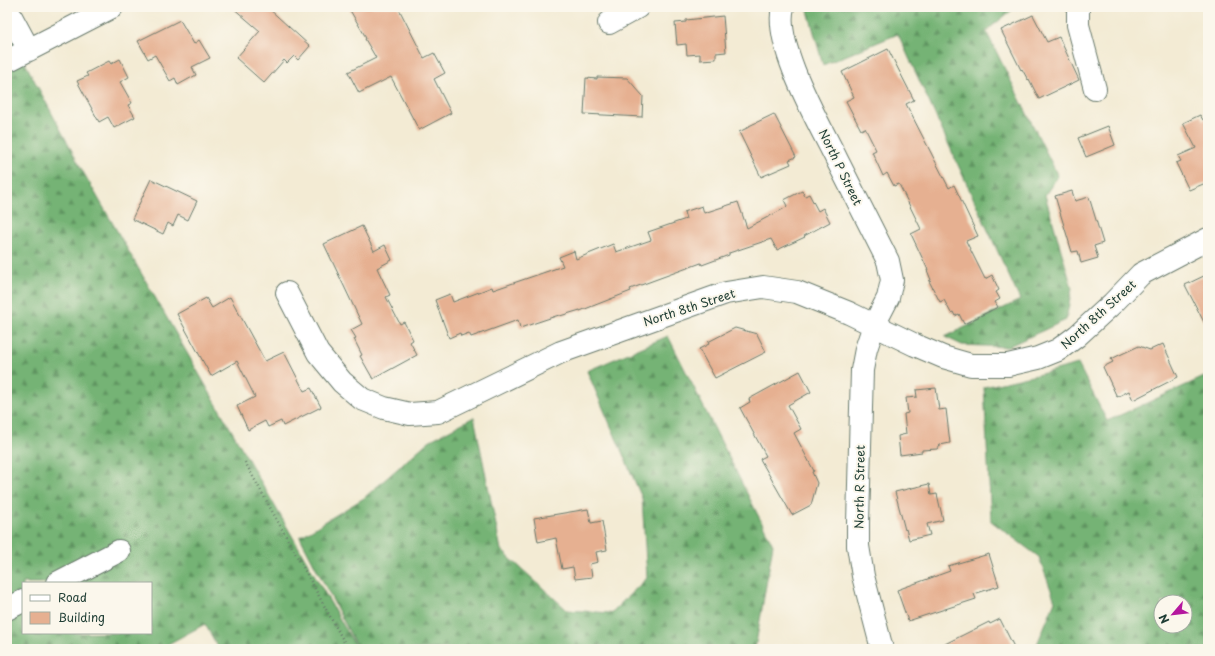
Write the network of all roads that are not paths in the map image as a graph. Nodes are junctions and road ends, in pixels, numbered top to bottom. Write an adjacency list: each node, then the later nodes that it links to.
1 (112, 7): 5 (street)
2 (638, 7): 6 (street)
3 (783, 7): 10 (street, North P Street)
4 (1078, 7): 7 (street)
5 (7, 9)
6 (609, 23)
7 (1095, 89)
8 (1208, 239): 10 (street, North 8th Street)
9 (287, 293): 10 (street, North 8th Street)
10 (874, 325): 15 (street, North R Street)
11 (119, 551): 12 (street)
12 (60, 582)
13 (22, 602): 14 (street)
14 (7, 609)
15 (882, 649)

